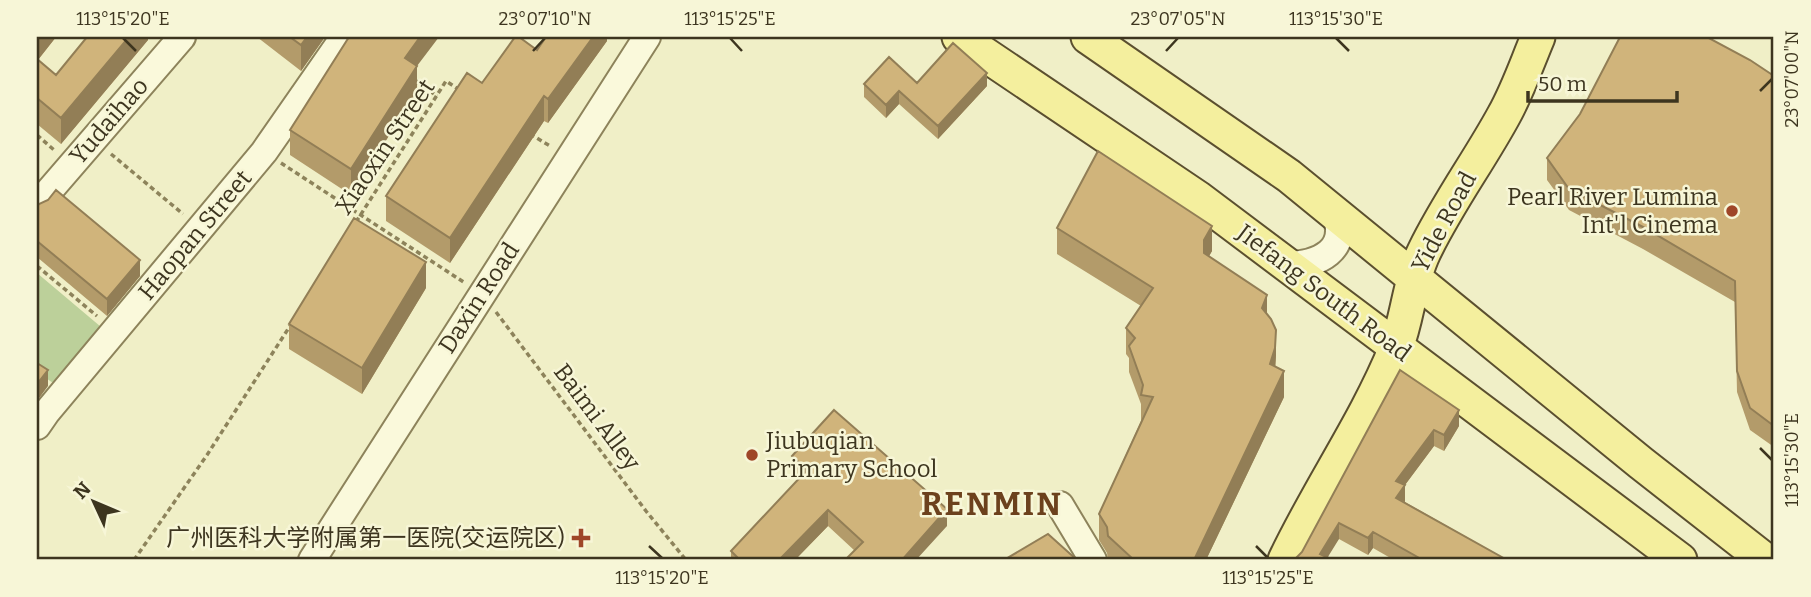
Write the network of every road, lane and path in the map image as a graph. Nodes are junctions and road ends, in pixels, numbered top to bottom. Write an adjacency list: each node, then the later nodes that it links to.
1 (181, 37): 11 (street, Yudaihao)
2 (344, 37): 12 (street, Haopan Street)
3 (647, 37): 13 (street, Daxin Road)
4 (959, 37): 19 (main road, Jiefang South Road)
5 (1088, 37): 15 (main road)
6 (1538, 37): 21 (main road, Yide Road)
7 (416, 81): 9 (path)
8 (468, 95): 9 (path, Xiaoxin Street)
9 (437, 96): 16 (path, Xiaoxin Street)
10 (524, 130): 13 (path)
11 (93, 139): 14 (street, Yudaihao); 18 (path)
12 (264, 152): 16 (path); 18 (street, Haopan Street)
13 (569, 158): 22 (street, Daxin Road)
14 (37, 205)
15 (1335, 213): 19 (street); 21 (main road)
16 (359, 216): 17 (path, Xiaoxin Street); 22 (path)
17 (353, 227)
18 (201, 229): 24 (street, Haopan Street)
19 (1287, 265): 25 (main road, Jiefang South Road)
20 (37, 266): 24 (path)
21 (1413, 278): 25 (main road, Yide Road); 34 (main road)
22 (482, 294): 29 (street, Daxin Road); 30 (path, Baimi Alley)
23 (290, 325): 28 (path)
24 (114, 331): 26 (street, Haopan Street)
25 (1396, 347): 32 (main road, Yide Road); 33 (main road, Jiefang South Road)
26 (37, 426)
27 (1060, 505): 31 (street)
28 (134, 560)
29 (312, 560)
30 (686, 560)
31 (1093, 560)
32 (1285, 560)
33 (1680, 560)
34 (1765, 560)

